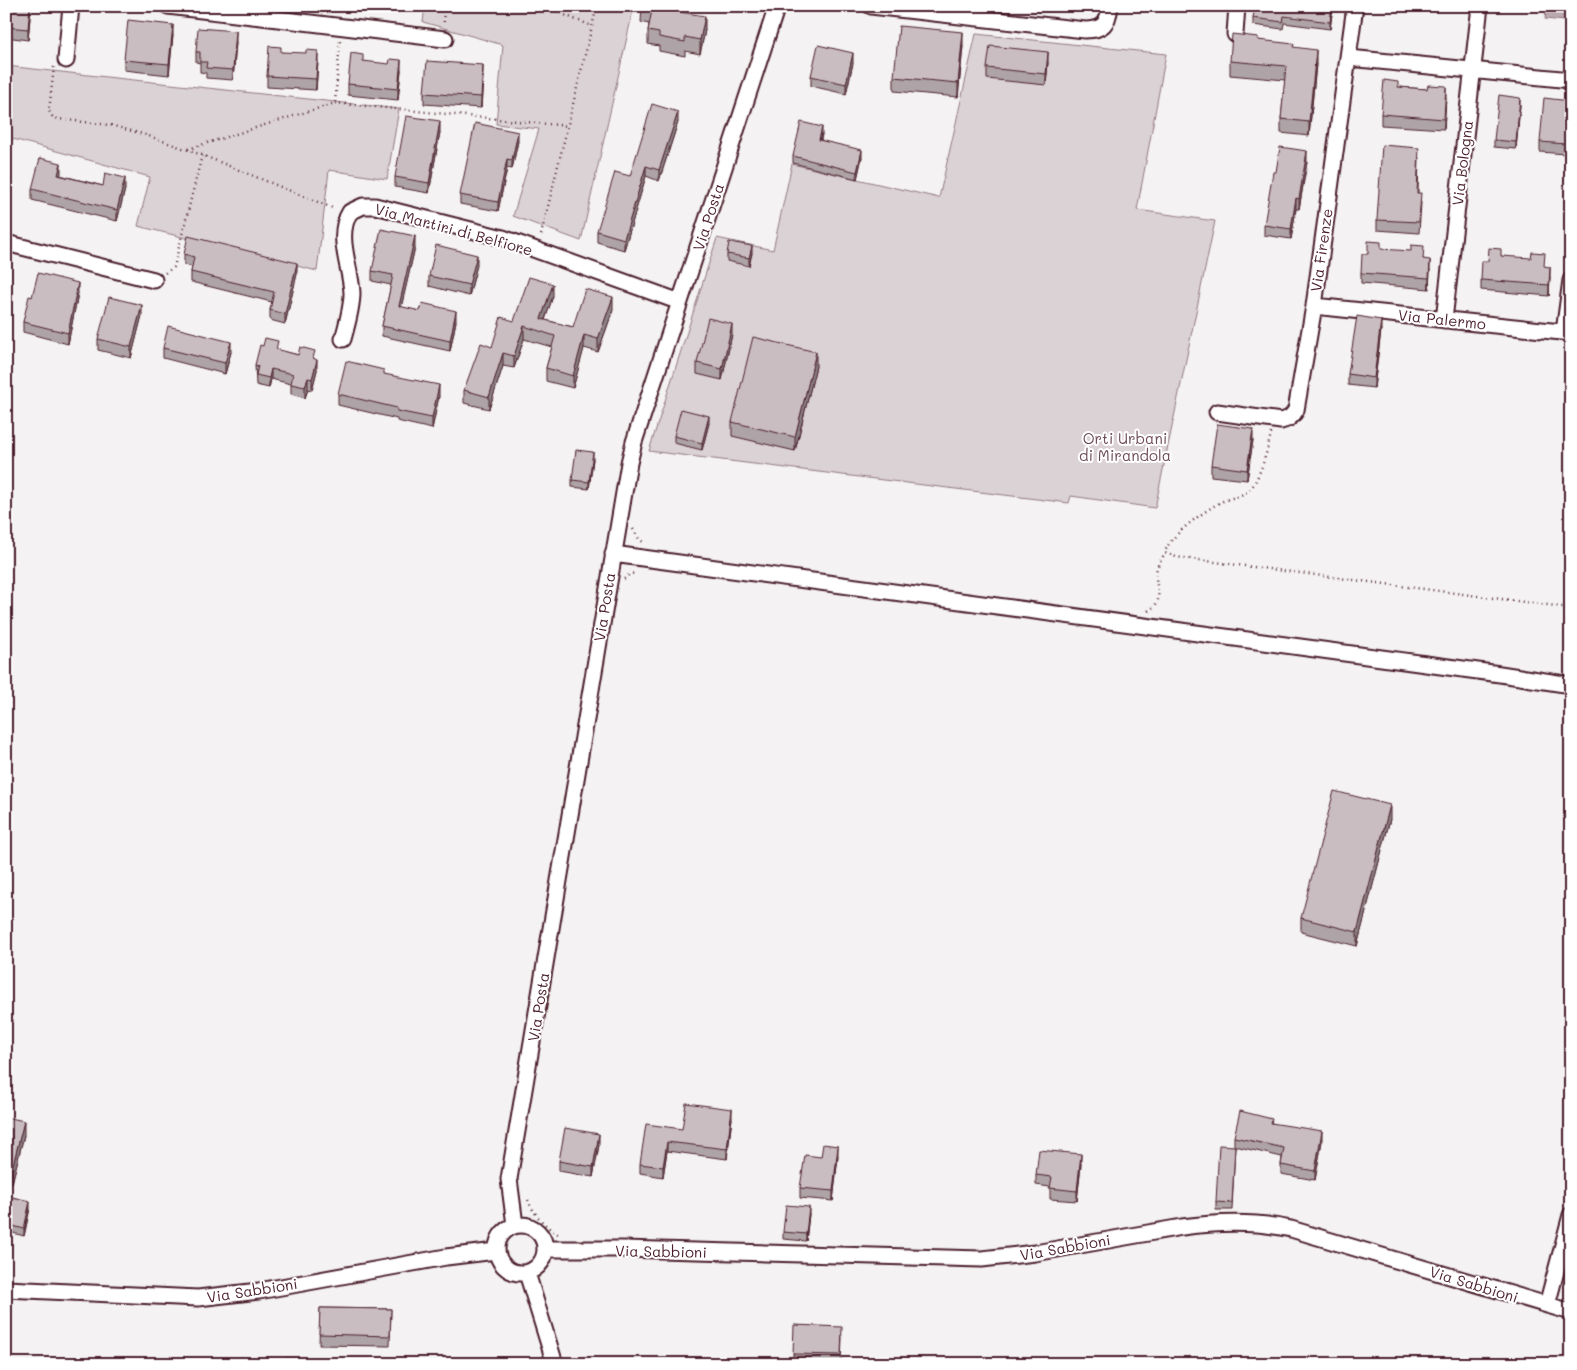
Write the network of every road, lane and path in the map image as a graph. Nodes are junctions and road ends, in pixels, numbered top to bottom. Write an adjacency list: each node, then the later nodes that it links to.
1 (72, 6): 17 (street)
2 (168, 6): 13 (street)
3 (542, 6): 12 (path)
4 (597, 6): 12 (path)
5 (777, 6): 29 (street, Via Posta)
6 (871, 6): 11 (street)
7 (1110, 6): 11 (street)
8 (1237, 6): 14 (street)
9 (1355, 6): 16 (street, Via Firenze)
10 (1480, 6): 18 (street, Via Bologna)
11 (981, 12)
12 (592, 26): 21 (path)
13 (342, 27): 15 (street); 20 (path)
14 (1235, 34)
15 (445, 39)
16 (1349, 58): 18 (street); 30 (street, Via Firenze)
17 (66, 60): 22 (path)
18 (1473, 70): 19 (street); 31 (street, Via Bologna)
19 (1571, 80)
20 (335, 103): 21 (path); 22 (path)
21 (568, 126): 26 (path)
22 (186, 149): 23 (path)
23 (202, 155): 24 (path); 27 (path)
24 (348, 215): 26 (street, Via Martiri di Belfiore); 33 (street)
25 (6, 243): 27 (street)
26 (537, 250): 29 (street, Via Martiri di Belfiore)
27 (154, 280)
28 (1571, 280): 32 (street)
29 (680, 302): 38 (street, Via Posta)
30 (1314, 306): 31 (street, Via Palermo); 35 (street, Via Firenze)
31 (1444, 320): 32 (street, Via Palermo)
32 (1568, 333)
33 (343, 339)
34 (1217, 412): 35 (street, Via Firenze)
35 (1273, 420): 37 (path)
36 (632, 520): 39 (path)
37 (1165, 553): 41 (path); 42 (path)
38 (613, 554): 39 (street); 46 (street, Via Posta)
39 (648, 559): 40 (path); 42 (street)
40 (622, 582)
41 (1571, 608)
42 (1142, 626): 43 (street)
43 (1571, 685)
44 (526, 1197): 47 (path)
45 (1571, 1215): 52 (street)
46 (515, 1225): 48 (street); 49 (street)
47 (563, 1236)
48 (546, 1249): 50 (street); 52 (street, Via Sabbioni)
49 (496, 1251): 50 (street); 51 (street, Via Sabbioni)
50 (527, 1273): 54 (street)
51 (6, 1289)
52 (1547, 1305): 53 (street, Via Sabbioni)
53 (1571, 1312)
54 (555, 1364)

